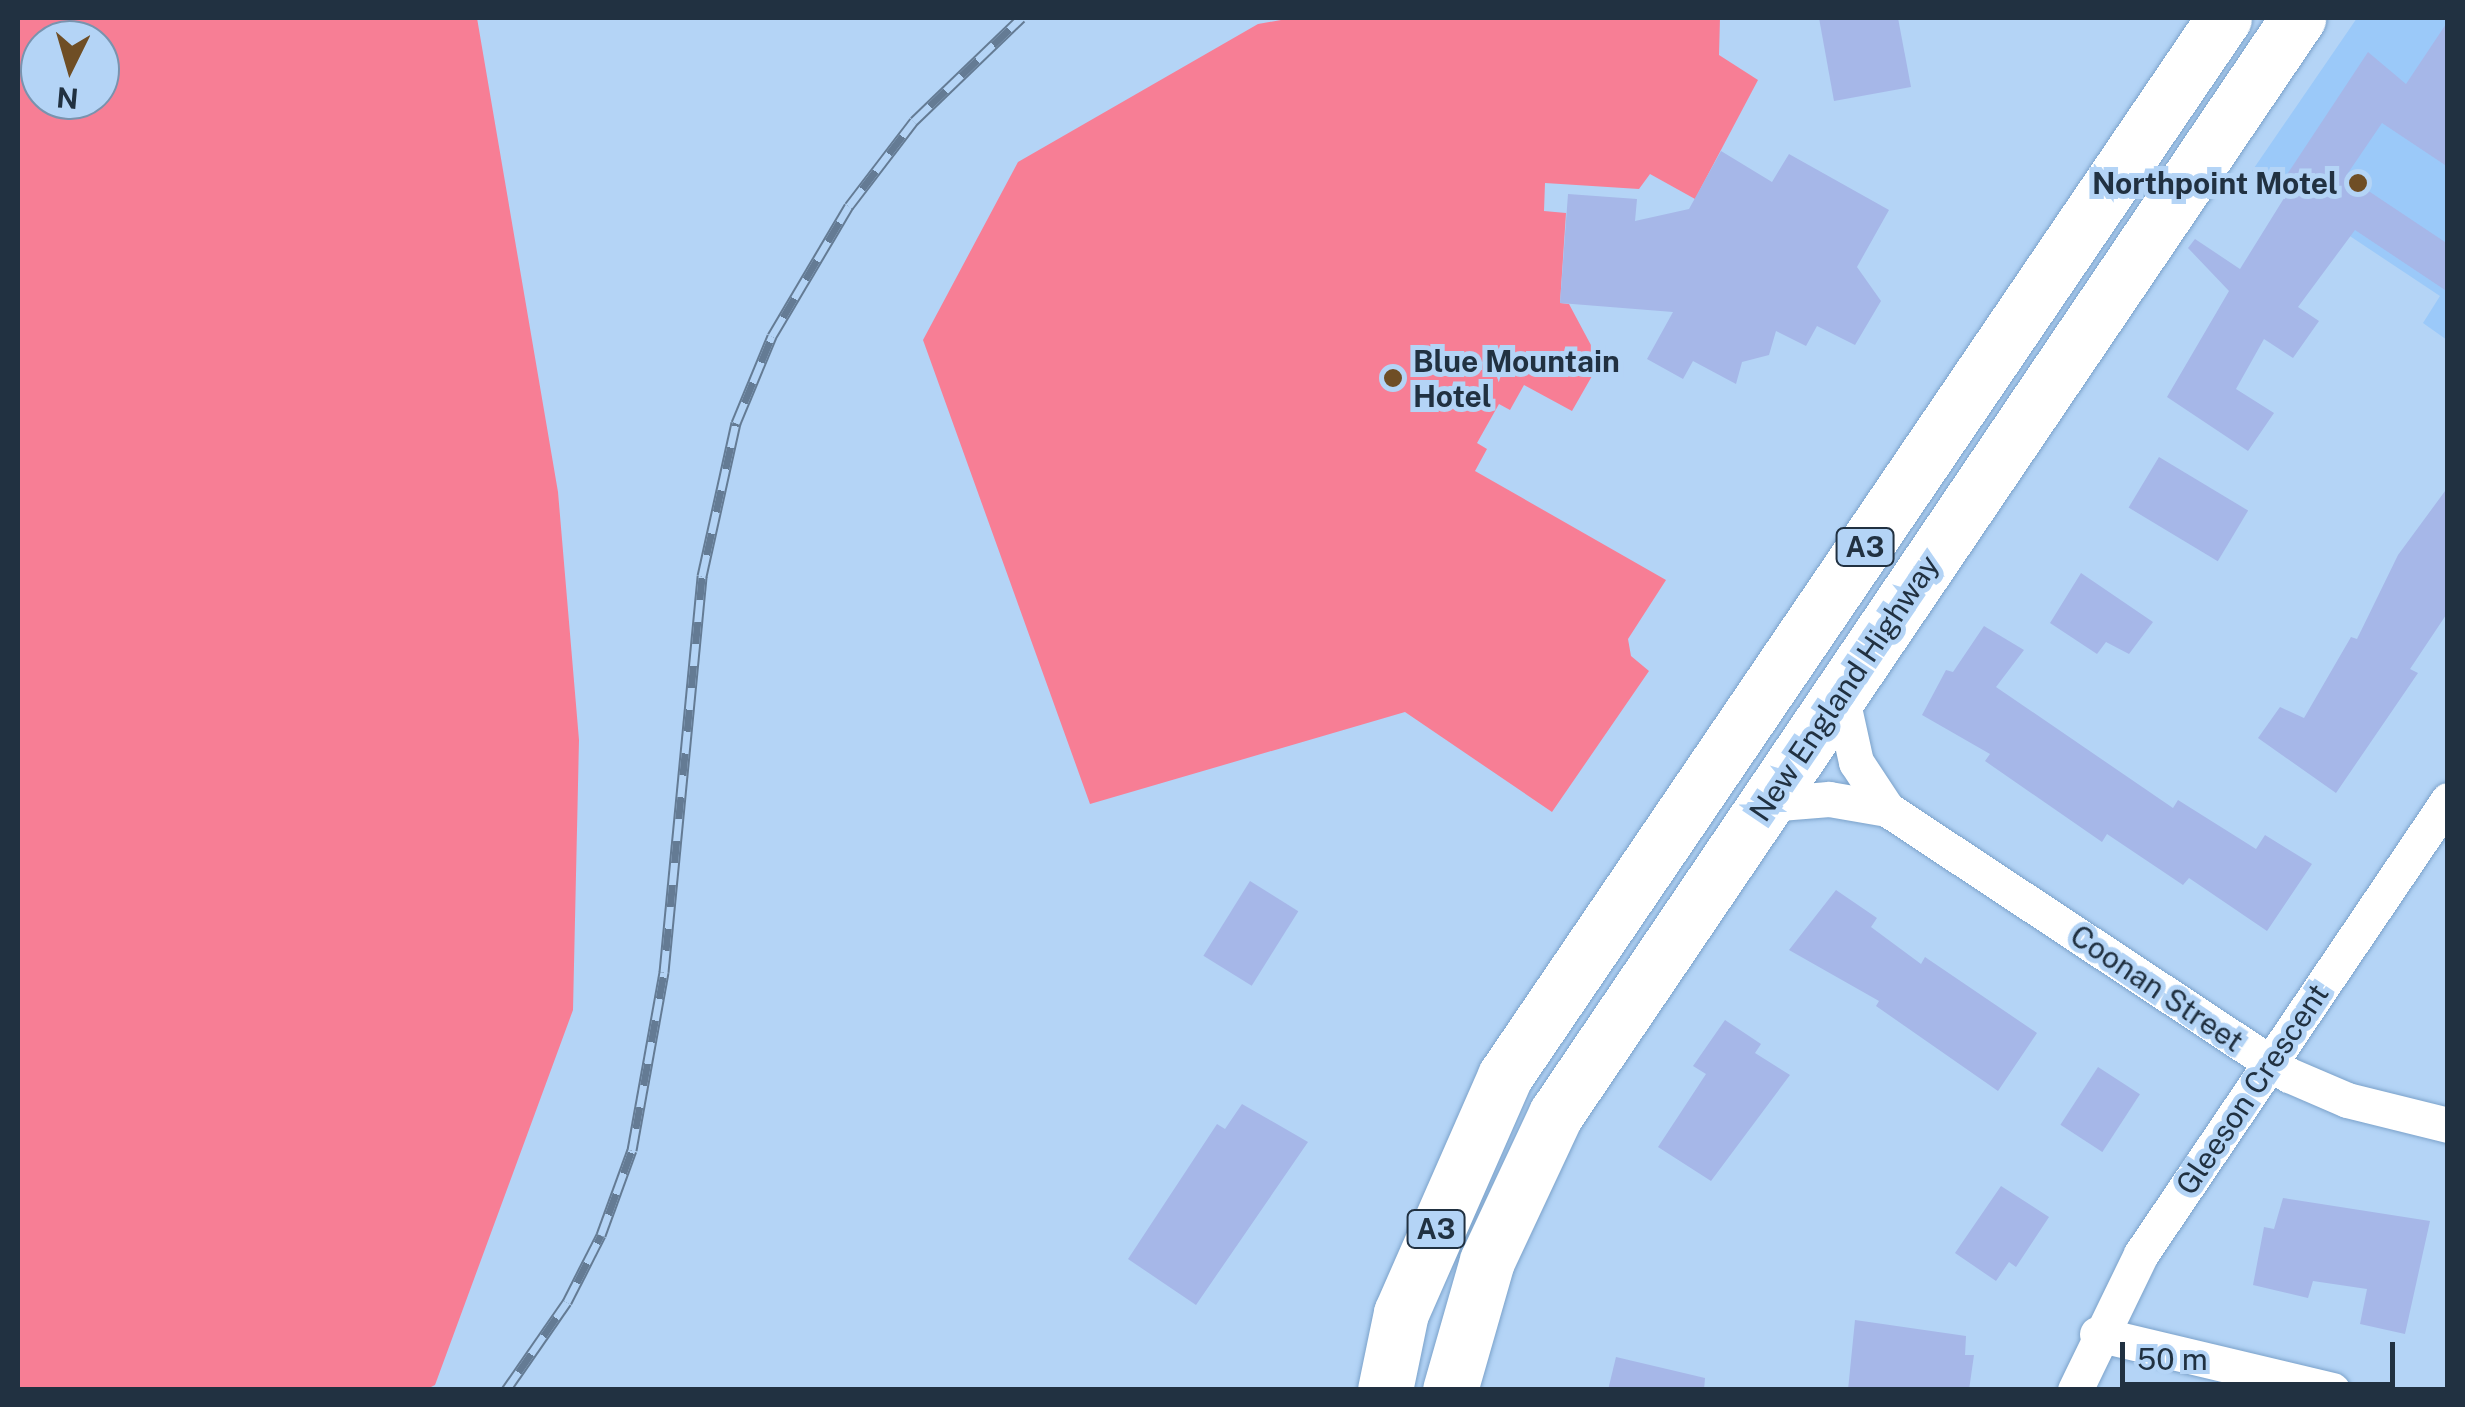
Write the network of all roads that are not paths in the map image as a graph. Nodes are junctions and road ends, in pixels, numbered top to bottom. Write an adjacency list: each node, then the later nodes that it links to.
1 (2224, 18): 4 (highway, New England Highway / A3)
2 (2298, 18): 3 (highway, New England Highway / A3)
3 (1841, 694): 6 (highway, New England Highway / A3); 7 (street, Coonan Street)
4 (1696, 796): 6 (highway); 11 (highway, New England Highway / A3)
5 (2448, 800): 8 (street, Gleeson Crescent)
6 (1767, 804): 7 (street, Coonan Street); 12 (highway, New England Highway / A3)
7 (1887, 808): 8 (street, Coonan Street)
8 (2271, 1064): 9 (street, Coonan Street); 10 (street, Gleeson Crescent)
9 (2448, 1125)
10 (2097, 1334): 13 (street, Gleeson Crescent); 14 (street)
11 (1385, 1390)
12 (1450, 1390)
13 (2076, 1390)
14 (2332, 1390)

